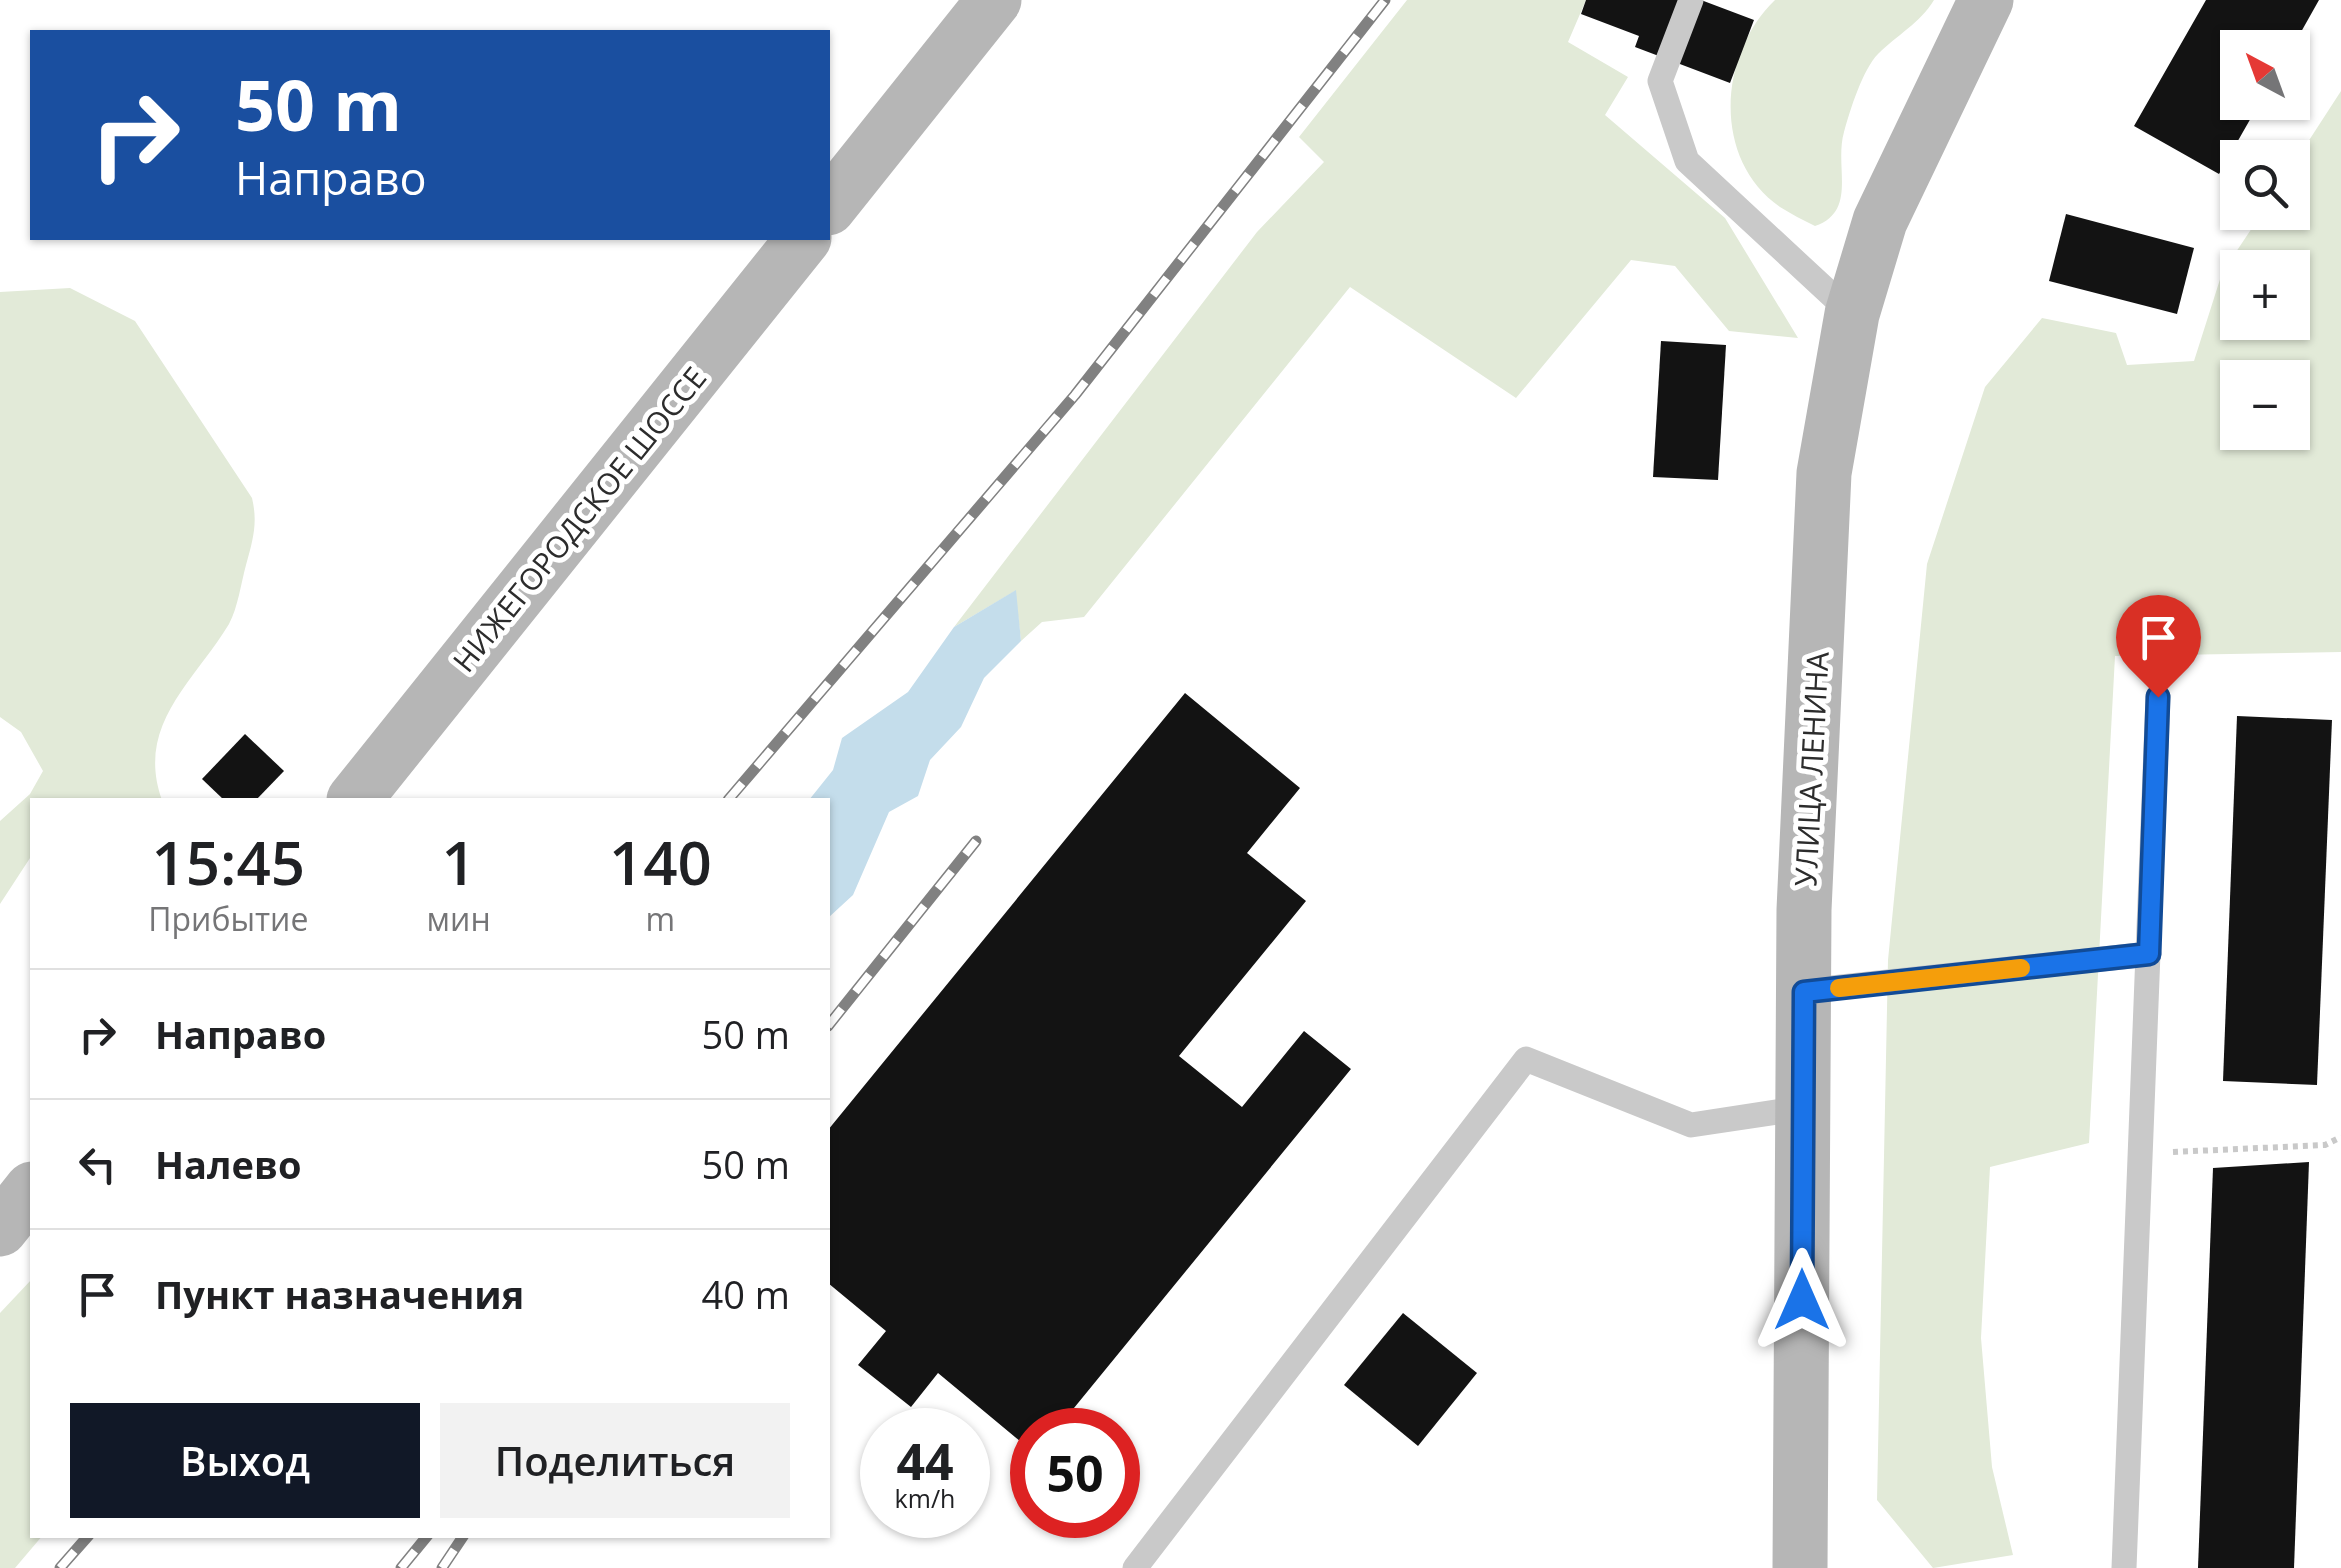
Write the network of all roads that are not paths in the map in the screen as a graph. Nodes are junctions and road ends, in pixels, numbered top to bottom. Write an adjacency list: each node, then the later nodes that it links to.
1 (994, 0): 4 (main road)
2 (1691, 0): 6 (lane)
3 (1986, 0): 6 (main road, УЛИЦА ЛЕНИНА)
4 (830, 205)
5 (802, 240): 8 (main road, НИЖЕГОРОДСКОЕ ШОССЕ)
6 (1852, 314): 10 (main road, УЛИЦА ЛЕНИНА)
7 (2158, 697): 9 (lane)
8 (356, 798)
9 (2149, 954): 10 (lane); 16 (lane)
10 (1804, 992): 11 (main road, УЛИЦА ЛЕНИНА)
11 (1803, 1108): 14 (lane); 15 (main road, УЛИЦА ЛЕНИНА)
12 (30, 1192): 13 (main road)
13 (0, 1228)
14 (1135, 1568)
15 (1800, 1568)
16 (2124, 1568)

